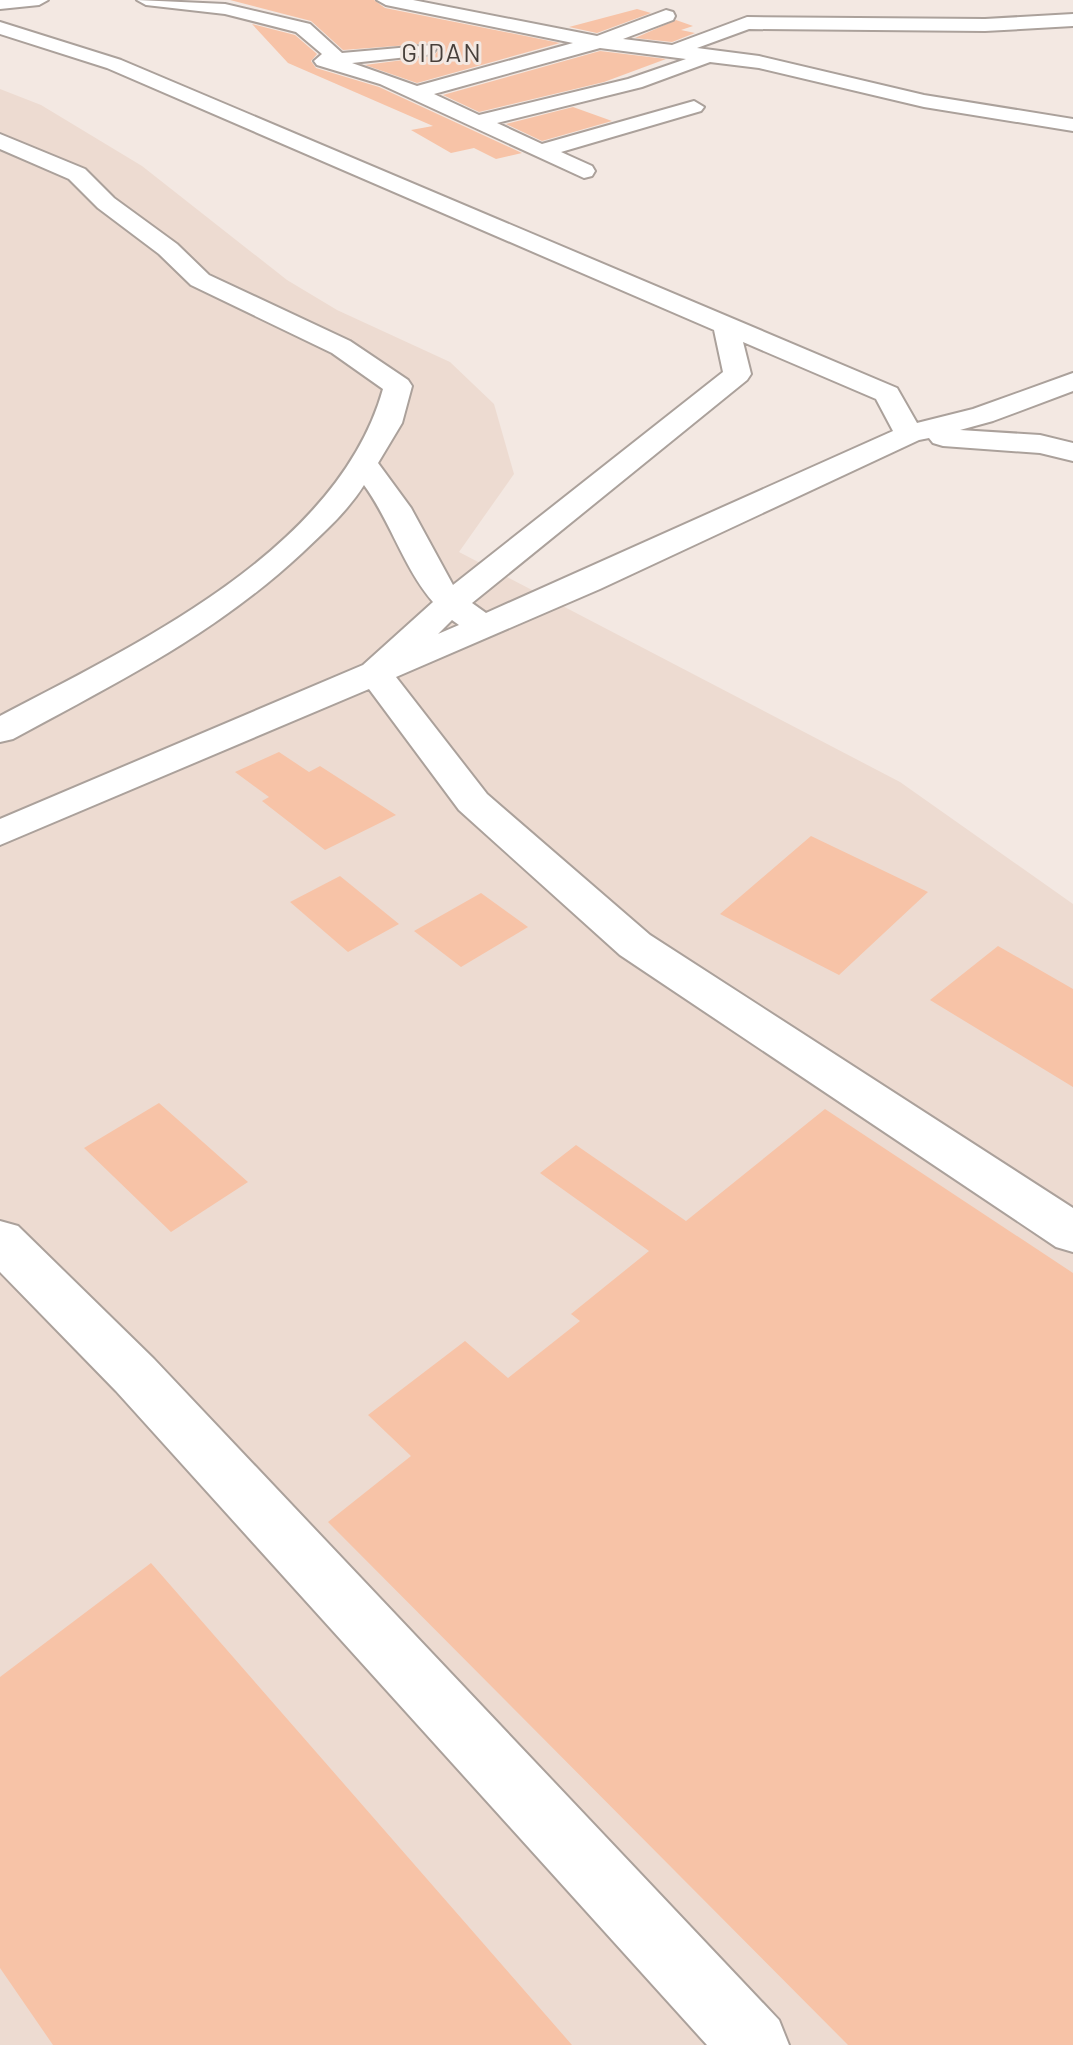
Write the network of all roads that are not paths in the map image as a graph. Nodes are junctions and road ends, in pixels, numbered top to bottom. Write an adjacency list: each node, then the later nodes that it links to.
1 (39, 0): 5 (street)
2 (146, 0): 4 (street)
3 (386, 0): 13 (street)
4 (186, 3): 12 (street)
5 (0, 4)
6 (413, 16): 9 (street)
7 (666, 16): 13 (street)
8 (1073, 20): 15 (street)
9 (384, 22)
10 (0, 28): 25 (street)
11 (341, 31): 12 (street)
12 (312, 37): 17 (street)
13 (599, 42): 15 (street); 18 (street)
14 (426, 49): 17 (street)
15 (671, 52): 16 (street)
16 (713, 55): 20 (street); 21 (street)
17 (324, 61): 18 (street)
18 (415, 93): 20 (street)
19 (694, 107): 23 (street)
20 (476, 122): 23 (street)
21 (1073, 125)
22 (0, 140): 29 (street)
23 (540, 151): 24 (street)
24 (584, 171)
25 (726, 325): 27 (street); 30 (street)
26 (1073, 381): 27 (street)
27 (909, 434): 28 (street); 31 (street)
28 (1073, 452)
29 (363, 463): 30 (street); 33 (street)
30 (450, 604): 31 (street); 32 (street)
31 (483, 627): 32 (street)
32 (375, 673): 34 (street); 35 (street)
33 (0, 731)
34 (0, 833)
35 (1073, 1233)
36 (0, 1240): 37 (street)
37 (754, 2045)

